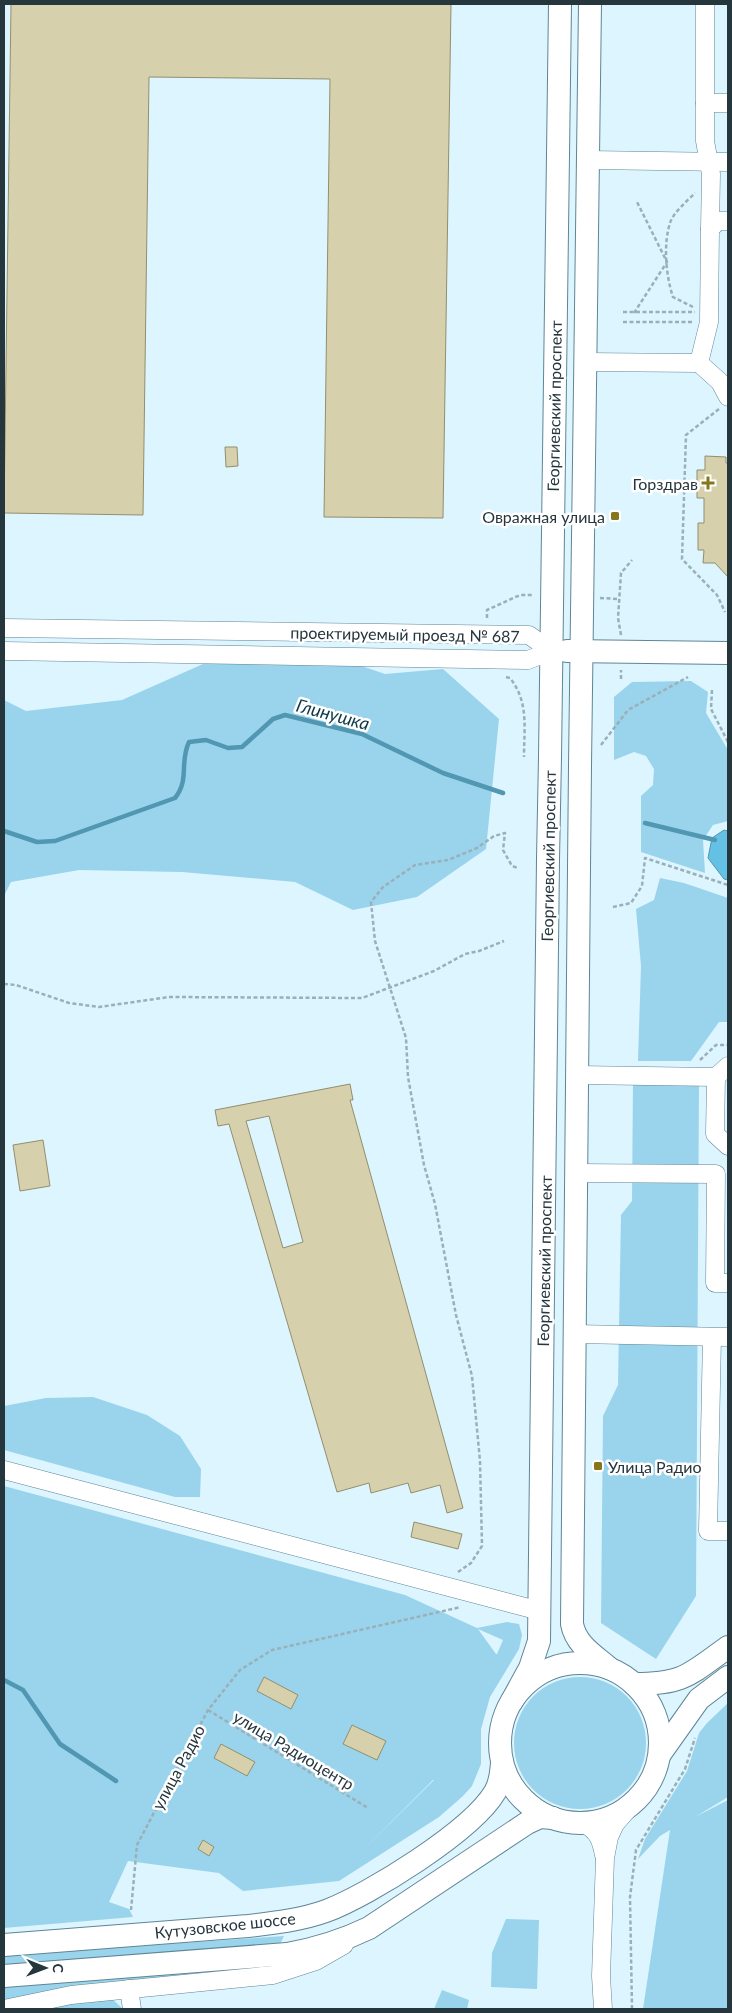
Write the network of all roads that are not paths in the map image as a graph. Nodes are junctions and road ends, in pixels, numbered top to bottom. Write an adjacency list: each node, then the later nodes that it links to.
1 (560, 4): 16 (main road, Георгиевский проспект)
2 (590, 4): 6 (main road, Георгиевский проспект)
3 (705, 4): 4 (street)
4 (705, 103): 5 (street); 7 (street)
5 (728, 104)
6 (588, 160): 7 (street); 11 (main road, Георгиевский проспект)
7 (700, 162): 8 (street); 10 (street)
8 (728, 162)
9 (728, 221): 10 (street)
10 (710, 229): 12 (street)
11 (586, 362): 12 (street); 17 (main road, Георгиевский проспект)
12 (699, 363): 13 (street)
13 (725, 402)
14 (4, 628): 16 (street, проектируемый проезд № 687)
15 (4, 651): 16 (street, проектируемый проезд № 687)
16 (551, 651): 17 (main road); 29 (main road, Георгиевский проспект, bridge)
17 (582, 651): 18 (main road); 20 (main road, Георгиевский проспект, bridge)
18 (728, 653)
19 (722, 1072): 20 (street); 21 (street)
20 (577, 1074): 22 (main road, Георгиевский проспект)
21 (728, 1146)
22 (576, 1173): 23 (street); 25 (main road, Георгиевский проспект)
23 (722, 1200): 24 (street)
24 (728, 1283)
25 (575, 1334): 26 (street); 31 (main road, Георгиевский проспект)
26 (720, 1337): 28 (street)
27 (4, 1470): 29 (street)
28 (728, 1531)
29 (540, 1611): 34 (main road, Георгиевский проспект)
30 (728, 1647): 33 (main road)
31 (609, 1668): 33 (main road); 34 (main road)
32 (728, 1677): 35 (main road)
33 (634, 1684): 35 (main road)
34 (512, 1701): 36 (main road)
35 (660, 1754): 37 (main road)
36 (502, 1762): 38 (main road); 42 (main road, Кутузовское шоссе)
37 (628, 1809): 39 (main road); 40 (street)
38 (553, 1818): 39 (main road); 41 (main road, Кутузовское шоссе)
39 (583, 1823): 40 (street)
40 (605, 1858): 47 (street)
41 (369, 1928): 43 (main road, Кутузовское шоссе); 44 (street)
42 (4, 1945)
43 (4, 1976)
44 (129, 1989): 45 (street); 46 (street)
45 (4, 2009)
46 (132, 2009)
47 (603, 2009)

